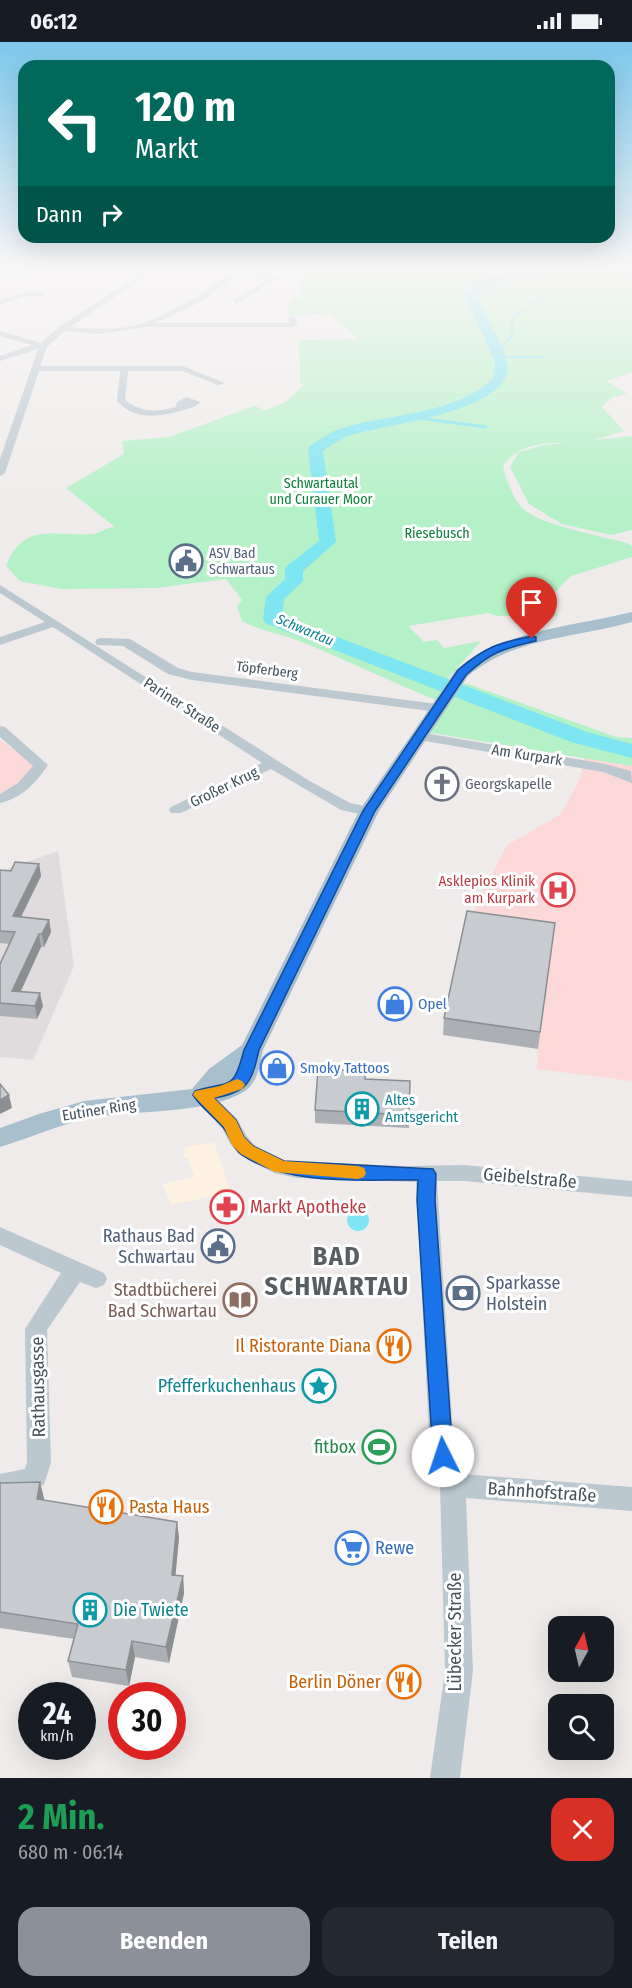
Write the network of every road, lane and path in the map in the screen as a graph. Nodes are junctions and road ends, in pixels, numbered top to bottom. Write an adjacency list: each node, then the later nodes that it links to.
1 (25, 350): 3 (street)
2 (42, 350): 4 (street)
3 (0, 359)
4 (36, 369): 5 (street); 8 (street)
5 (124, 369): 6 (street); 7 (street)
6 (221, 383)
7 (182, 408)
8 (0, 473)
9 (0, 588): 11 (street, Pariner Straße)
10 (632, 617): 14 (main road, Eutiner Ring)
11 (54, 623): 12 (street); 17 (street, Pariner Straße)
12 (0, 640)
13 (101, 642): 14 (street, Töpferberg)
14 (445, 696): 16 (main road, Eutiner Ring)
15 (0, 730): 19 (street)
16 (419, 736): 18 (street, Am Kurpark); 21 (main road, Eutiner Ring)
17 (272, 763): 20 (street, Großer Krug); 21 (street, Pariner Straße)
18 (632, 778)
19 (0, 799)
20 (176, 810)
21 (369, 811): 22 (main road, Eutiner Ring)
22 (201, 1095): 23 (main road, Eutiner Ring); 24 (street, Geibelstraße)
23 (0, 1138)
24 (427, 1174): 25 (street, Geibelstraße); 27 (street, Lübecker Straße)
25 (632, 1189)
26 (0, 1236): 28 (street, Rathausgasse)
27 (453, 1485): 29 (street, Bahnhofstraße); 30 (street, Lübecker Straße)
28 (0, 1486)
29 (632, 1499)
30 (445, 1778)

